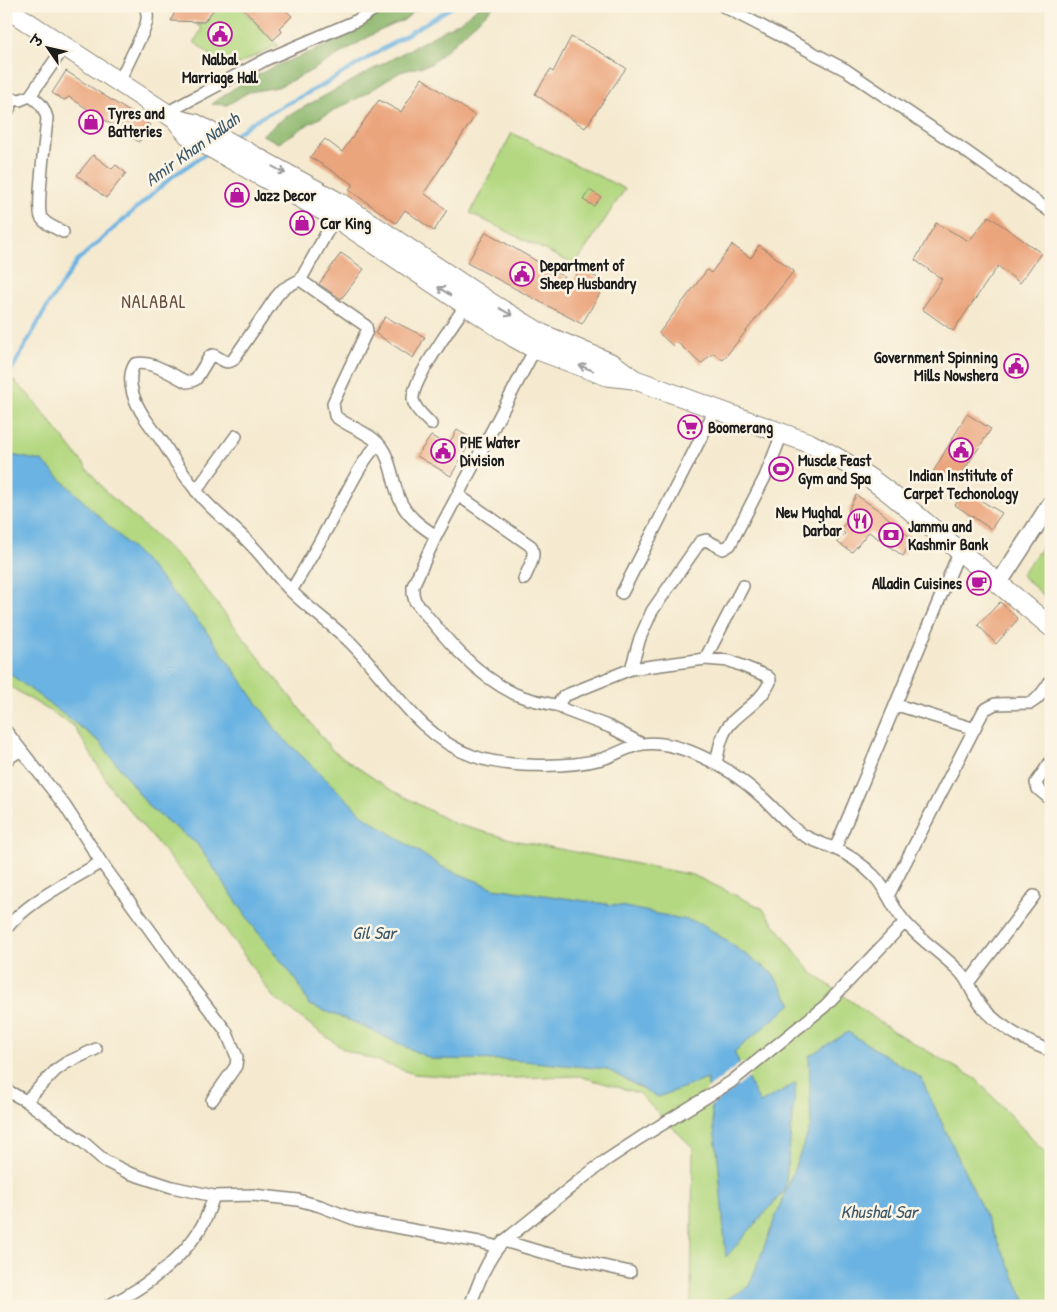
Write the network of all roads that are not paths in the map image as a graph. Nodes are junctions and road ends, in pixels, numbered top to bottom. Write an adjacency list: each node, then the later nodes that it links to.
1 (145, 6): 6 (street)
2 (379, 6): 10 (street)
3 (723, 6): 12 (street)
4 (6, 8): 5 (highway)
5 (65, 46): 6 (highway); 7 (street)
6 (119, 82): 10 (highway)
7 (30, 96): 8 (street); 13 (street)
8 (10, 99): 9 (street)
9 (6, 115)
10 (170, 116): 11 (highway)
11 (338, 211): 14 (highway); 15 (street)
12 (1051, 212)
13 (63, 232)
14 (424, 269): 16 (highway, one-way to 14); 18 (highway, one-way to 18)
15 (301, 279): 23 (street); 24 (street)
16 (466, 305): 17 (highway); 20 (street)
17 (535, 349): 18 (highway, one-way to 17); 25 (street)
18 (633, 379): 19 (highway)
19 (716, 408): 21 (highway); 33 (street)
20 (431, 424)
21 (782, 434): 28 (highway); 36 (street)
22 (236, 436): 24 (street)
23 (378, 444): 27 (street); 32 (street)
24 (196, 491): 32 (street)
25 (458, 495): 27 (street); 29 (street)
26 (1051, 503): 30 (main road)
27 (436, 536): 39 (street)
28 (960, 550): 30 (highway); 38 (street)
29 (524, 579)
30 (999, 583): 34 (highway)
31 (743, 586): 35 (street)
32 (291, 591): 42 (street)
33 (622, 594)
34 (1051, 627)
35 (705, 659): 36 (street); 46 (street)
36 (631, 669): 39 (street)
37 (1051, 680): 40 (street)
38 (897, 705): 40 (street); 48 (street)
39 (560, 706): 42 (street)
40 (976, 729): 50 (street)
41 (6, 731): 43 (street)
42 (642, 744): 46 (street)
43 (21, 750): 44 (street); 49 (street)
44 (6, 760)
45 (1051, 761): 47 (street)
46 (716, 764): 48 (street)
47 (1051, 800)
48 (835, 849): 50 (street)
49 (101, 862): 53 (street); 58 (street)
50 (888, 896): 52 (street)
51 (1034, 896): 54 (street)
52 (905, 922): 54 (street); 61 (street)
53 (6, 929)
54 (968, 983): 56 (street)
55 (96, 1049): 59 (street)
56 (1051, 1051)
57 (6, 1090): 59 (street)
58 (212, 1100)
59 (26, 1101): 60 (street)
60 (214, 1196): 61 (street); 63 (street)
61 (501, 1244): 62 (street); 65 (street)
62 (630, 1272)
63 (111, 1304): 64 (street)
64 (127, 1306)
65 (470, 1306)

